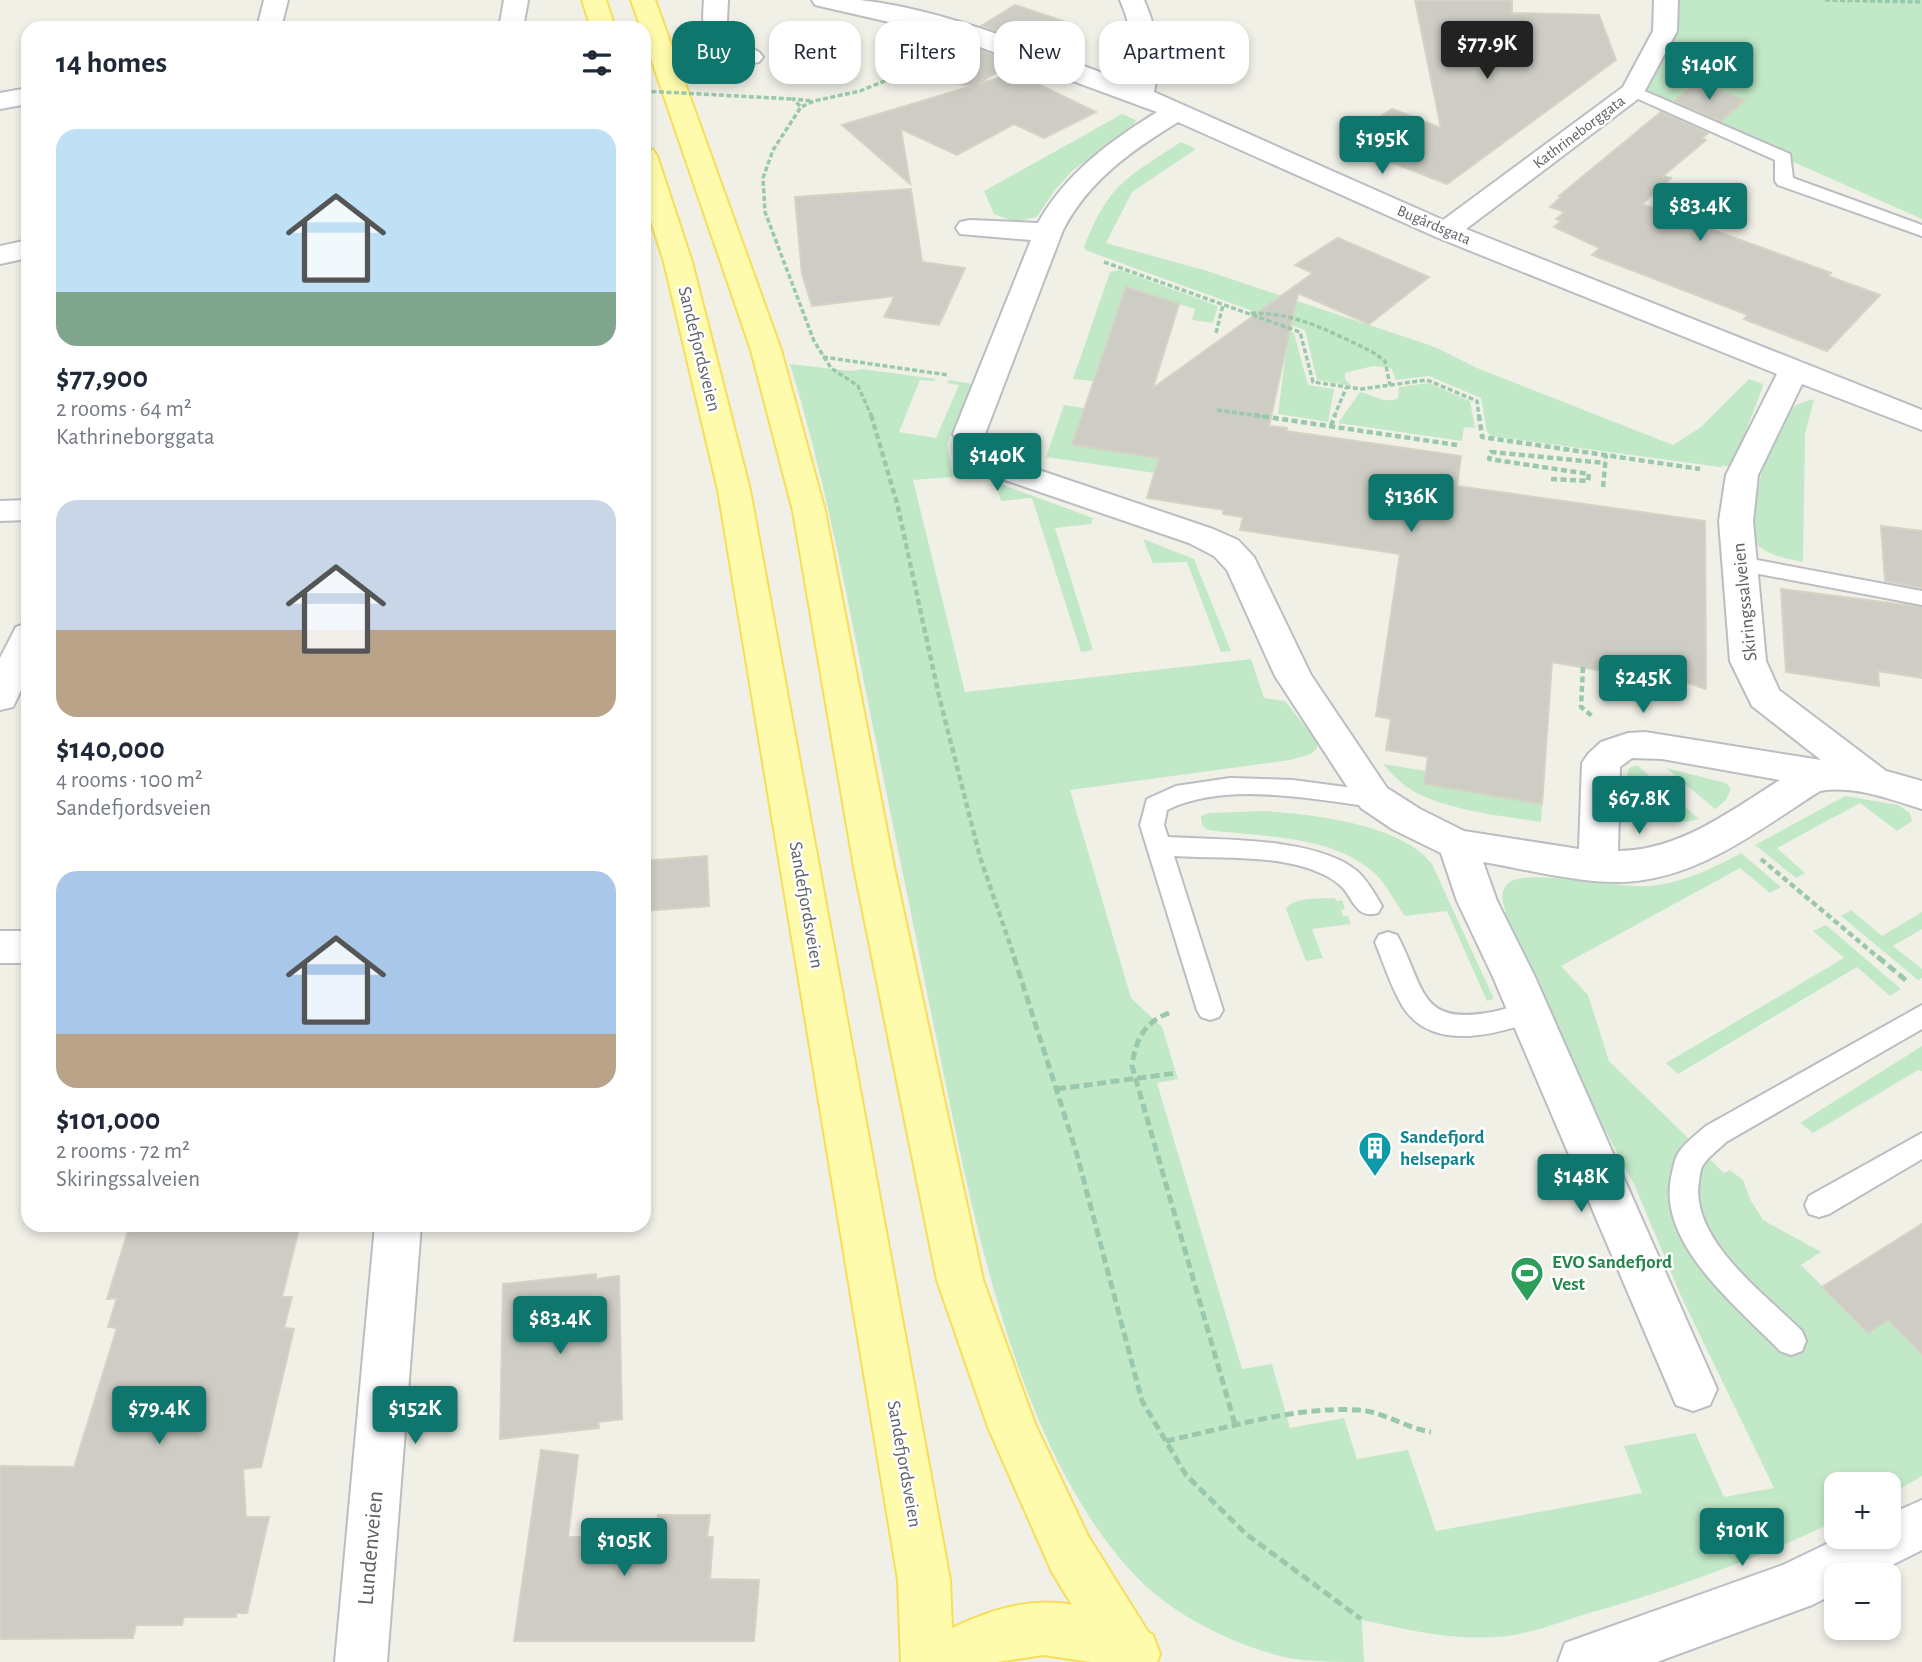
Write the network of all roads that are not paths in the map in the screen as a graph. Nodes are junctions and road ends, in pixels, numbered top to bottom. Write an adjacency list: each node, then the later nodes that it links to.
1 (276, 0): 9 (street)
2 (516, 0): 10 (street)
3 (594, 0): 11 (main road)
4 (643, 0): 12 (main road)
5 (716, 0): 13 (street)
6 (824, 0): 16 (street, Bugårdsgata)
7 (1132, 0): 16 (street)
8 (1666, 0): 15 (street, Kathrineborggata)
9 (271, 21)
10 (512, 21)
11 (601, 21)
12 (650, 21)
13 (716, 21)
14 (651, 23): 55 (main road)
15 (1633, 91): 22 (street, Kathrineborggata); 23 (lane)
16 (1140, 95): 19 (street, Bugårdsgata)
17 (21, 97): 18 (street)
18 (0, 101)
19 (1177, 111): 22 (street, Bugårdsgata); 24 (street)
20 (651, 178): 57 (main road, Sandefjordsveien)
21 (970, 228): 24 (street)
22 (1446, 231): 27 (street, Bugårdsgata)
23 (1922, 231)
24 (1046, 232): 38 (street)
25 (21, 250): 26 (street)
26 (0, 255)
27 (1796, 372): 28 (street, Bugårdsgata); 31 (street, Skiringssalveien)
28 (1922, 421)
29 (21, 510): 30 (street)
30 (0, 511)
31 (1741, 564): 32 (lane); 36 (street, Skiringssalveien)
32 (1922, 598)
33 (21, 651): 34 (street)
34 (0, 698)
35 (1833, 775): 36 (street); 41 (street); 41 (street)
36 (1873, 781): 37 (street, Skiringssalveien)
37 (1922, 795)
38 (1374, 798): 39 (street); 40 (lane)
39 (1457, 844): 41 (street); 47 (street)
40 (1159, 846): 42 (lane); 46 (lane)
41 (1598, 866)
42 (1370, 906)
43 (1388, 942): 47 (lane)
44 (0, 947): 45 (street)
45 (21, 947)
46 (1210, 1010)
47 (1529, 1013): 53 (street)
48 (1922, 1016): 52 (lane)
49 (1922, 1146): 50 (lane)
50 (1819, 1205)
51 (397, 1232): 56 (street, Lundenveien)
52 (1791, 1341)
53 (1693, 1389)
54 (1922, 1524): 59 (street)
55 (1136, 1656): 58 (main road)
56 (361, 1662)
57 (927, 1662)
58 (946, 1662)
59 (1584, 1662)

